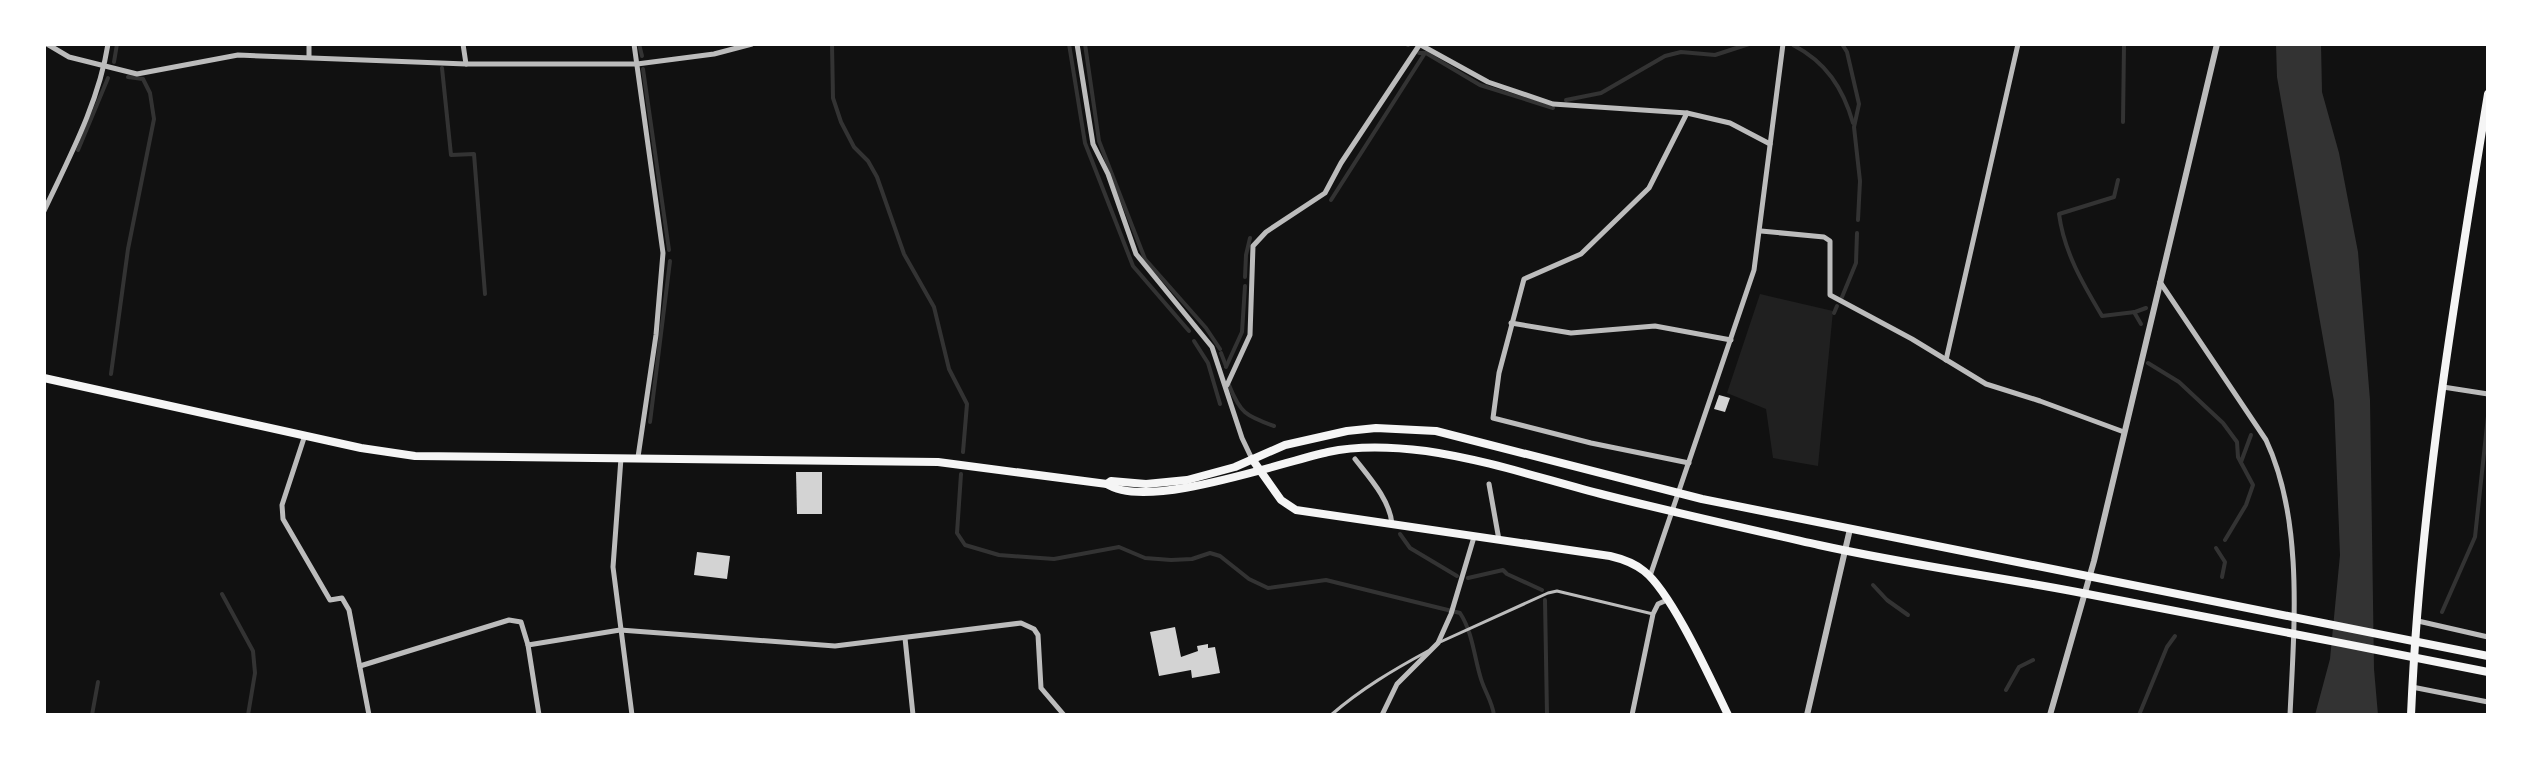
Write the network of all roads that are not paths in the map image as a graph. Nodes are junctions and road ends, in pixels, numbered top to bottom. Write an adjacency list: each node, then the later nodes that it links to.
1 (47, 44): 15 (street)
2 (108, 44): 15 (street)
3 (309, 44): 12 (street)
4 (463, 44): 13 (street)
5 (634, 44): 14 (street)
6 (752, 44): 14 (street)
7 (1077, 44): 27 (street)
8 (1420, 44): 17 (street); 27 (street)
9 (1783, 44): 19 (street)
10 (2018, 44): 25 (street)
11 (2217, 44): 22 (street)
12 (309, 56): 13 (street); 15 (street)
13 (466, 64): 14 (street)
14 (637, 64): 33 (street)
15 (104, 67): 20 (street)
16 (2488, 94): 18 (main road)
17 (1687, 113): 19 (street); 23 (street)
18 (2485, 132): 28 (main road)
19 (1770, 144): 21 (street)
20 (44, 211)
21 (1761, 231): 24 (street); 25 (street)
22 (2160, 282): 30 (street); 71 (street)
23 (1510, 323): 24 (street); 36 (street)
24 (1731, 340): 36 (street)
25 (1946, 360): 30 (street)
26 (44, 378): 31 (main road)
27 (1227, 386): 34 (street)
28 (2442, 387): 29 (street); 48 (main road)
29 (2488, 394)
30 (2124, 432): 70 (street)
31 (305, 435): 32 (main road); 56 (street)
32 (621, 457): 33 (main road); 49 (street)
33 (638, 457): 38 (main road)
34 (1252, 459): 37 (main road); 38 (main road); 41 (main road)
35 (1355, 459): 40 (street)
36 (1688, 466): 45 (street)
37 (1260, 471): 38 (main road); 40 (main road); 44 (main road)
38 (1107, 484)
39 (1489, 484): 43 (street)
40 (1392, 525): 42 (main road)
41 (1850, 529): 44 (street); 55 (main road)
42 (1474, 537): 43 (main road); 52 (street)
43 (1499, 540): 45 (main road)
44 (1846, 551): 57 (main road); 69 (street)
45 (1650, 576): 46 (main road)
46 (1667, 600): 47 (street); 68 (main road)
47 (1653, 614): 52 (lane); 67 (street)
48 (2417, 621): 50 (street); 58 (main road)
49 (620, 630): 51 (street); 53 (street); 62 (street)
50 (2488, 637)
51 (905, 638): 63 (street); 64 (street)
52 (1438, 643): 54 (street)
53 (528, 645): 56 (street); 61 (street)
54 (1428, 651): 65 (lane); 66 (street)
55 (2488, 656)
56 (360, 666): 60 (street)
57 (2488, 672)
58 (2412, 687): 59 (street); 72 (main road)
59 (2488, 702)
60 (369, 715)
61 (539, 715)
62 (632, 715)
63 (913, 715)
64 (1064, 715)
65 (1331, 715)
66 (1382, 715)
67 (1632, 715)
68 (1728, 715)
69 (1807, 715)
70 (2050, 715)
71 (2290, 715)
72 (2411, 715)

